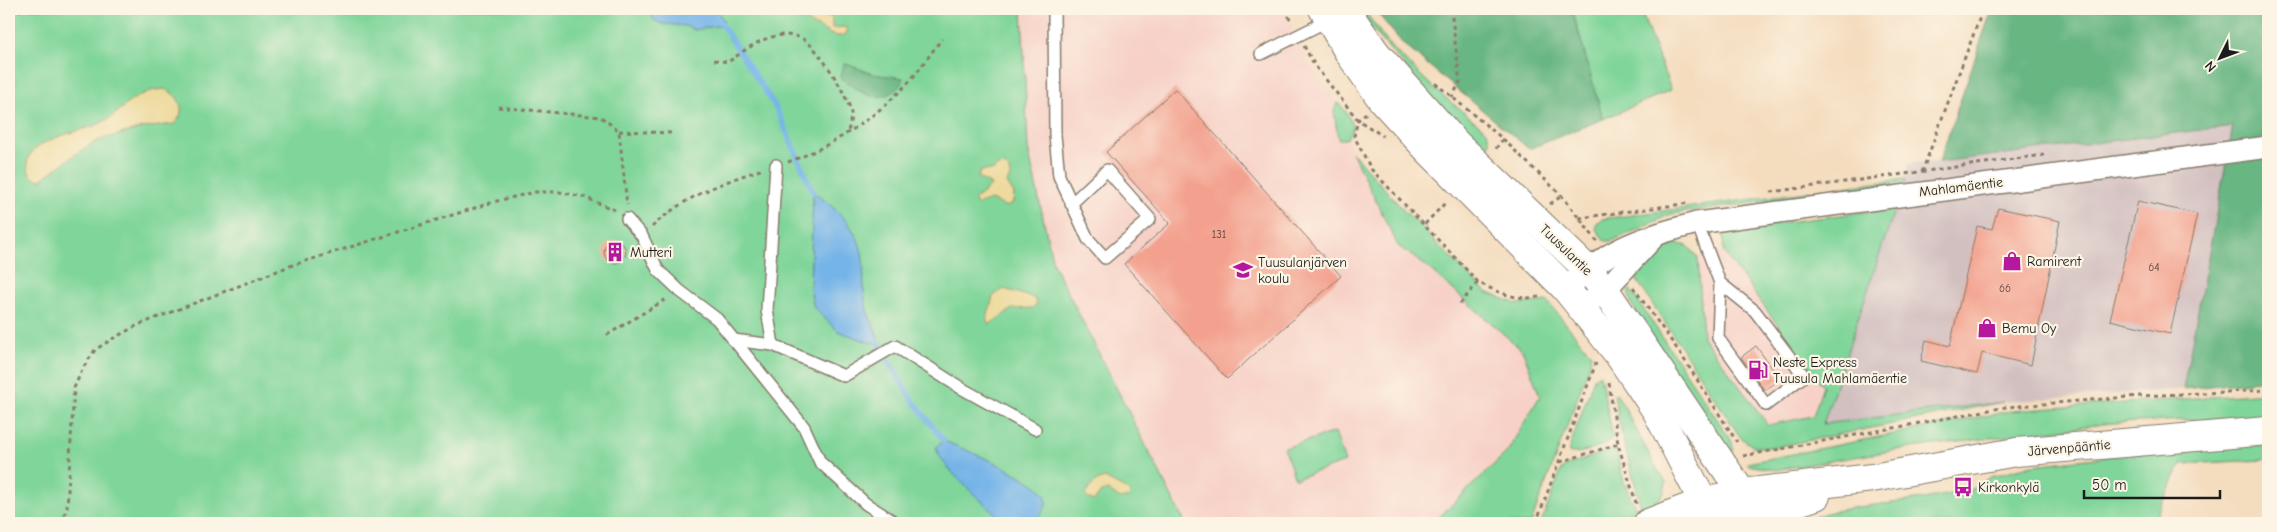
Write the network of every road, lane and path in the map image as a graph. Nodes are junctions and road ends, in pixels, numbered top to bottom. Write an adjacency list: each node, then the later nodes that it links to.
1 (9, 9): 6 (path)
2 (1054, 9): 25 (lane)
3 (1284, 9): 8 (path)
4 (1451, 9): 13 (path)
5 (1983, 9): 23 (path)
6 (23, 11)
7 (1336, 12): 8 (lane); 30 (main road, Tuusulantie); 34 (main road, Tuusulantie)
8 (1299, 35): 10 (lane); 15 (path)
9 (942, 39): 18 (path)
10 (1261, 54)
11 (714, 60): 18 (path)
12 (1432, 81): 13 (path)
13 (1452, 96): 21 (path)
14 (498, 107): 16 (path)
15 (1358, 120): 19 (path); 28 (path)
16 (619, 131): 17 (path); 26 (path)
17 (673, 132)
18 (848, 133): 22 (path)
19 (1389, 140)
20 (2268, 148): 23 (street, Mahlamäentie)
21 (1492, 153)
22 (781, 164): 29 (path); 38 (lane)
23 (1916, 193): 27 (street, Mahlamäentie)
24 (1447, 200): 28 (path)
25 (1071, 204): 25 (lane)
26 (628, 219): 29 (lane); 50 (path)
27 (1697, 223): 30 (street, Mahlamäentie); 32 (lane)
28 (1425, 224): 31 (path)
29 (642, 236): 33 (lane)
30 (1596, 280): 34 (street, Mahlamäentie); 46 (main road, Tuusulantie)
31 (1478, 282): 34 (path); 35 (path)
32 (1720, 284): 32 (lane)
33 (680, 291): 36 (path); 37 (lane)
34 (1565, 297): 49 (main road, Tuusulantie)
35 (1460, 304)
36 (607, 335)
37 (733, 340): 38 (lane); 51 (lane)
38 (773, 345): 42 (lane)
39 (1602, 364): 45 (path)
40 (1608, 376): 44 (path)
41 (2268, 390): 46 (path)
42 (1035, 429)
43 (2268, 431): 47 (main road, Järvenpääntie)
44 (1618, 444): 45 (path); 48 (path)
45 (1560, 463): 52 (path)
46 (1721, 463): 47 (main road, Tuusulantie)
47 (1752, 510): 49 (main road, Järvenpääntie)
48 (1642, 515): 49 (main road, Järvenpääntie)
49 (1712, 516)
50 (61, 523)
51 (896, 523)
52 (1536, 523)

